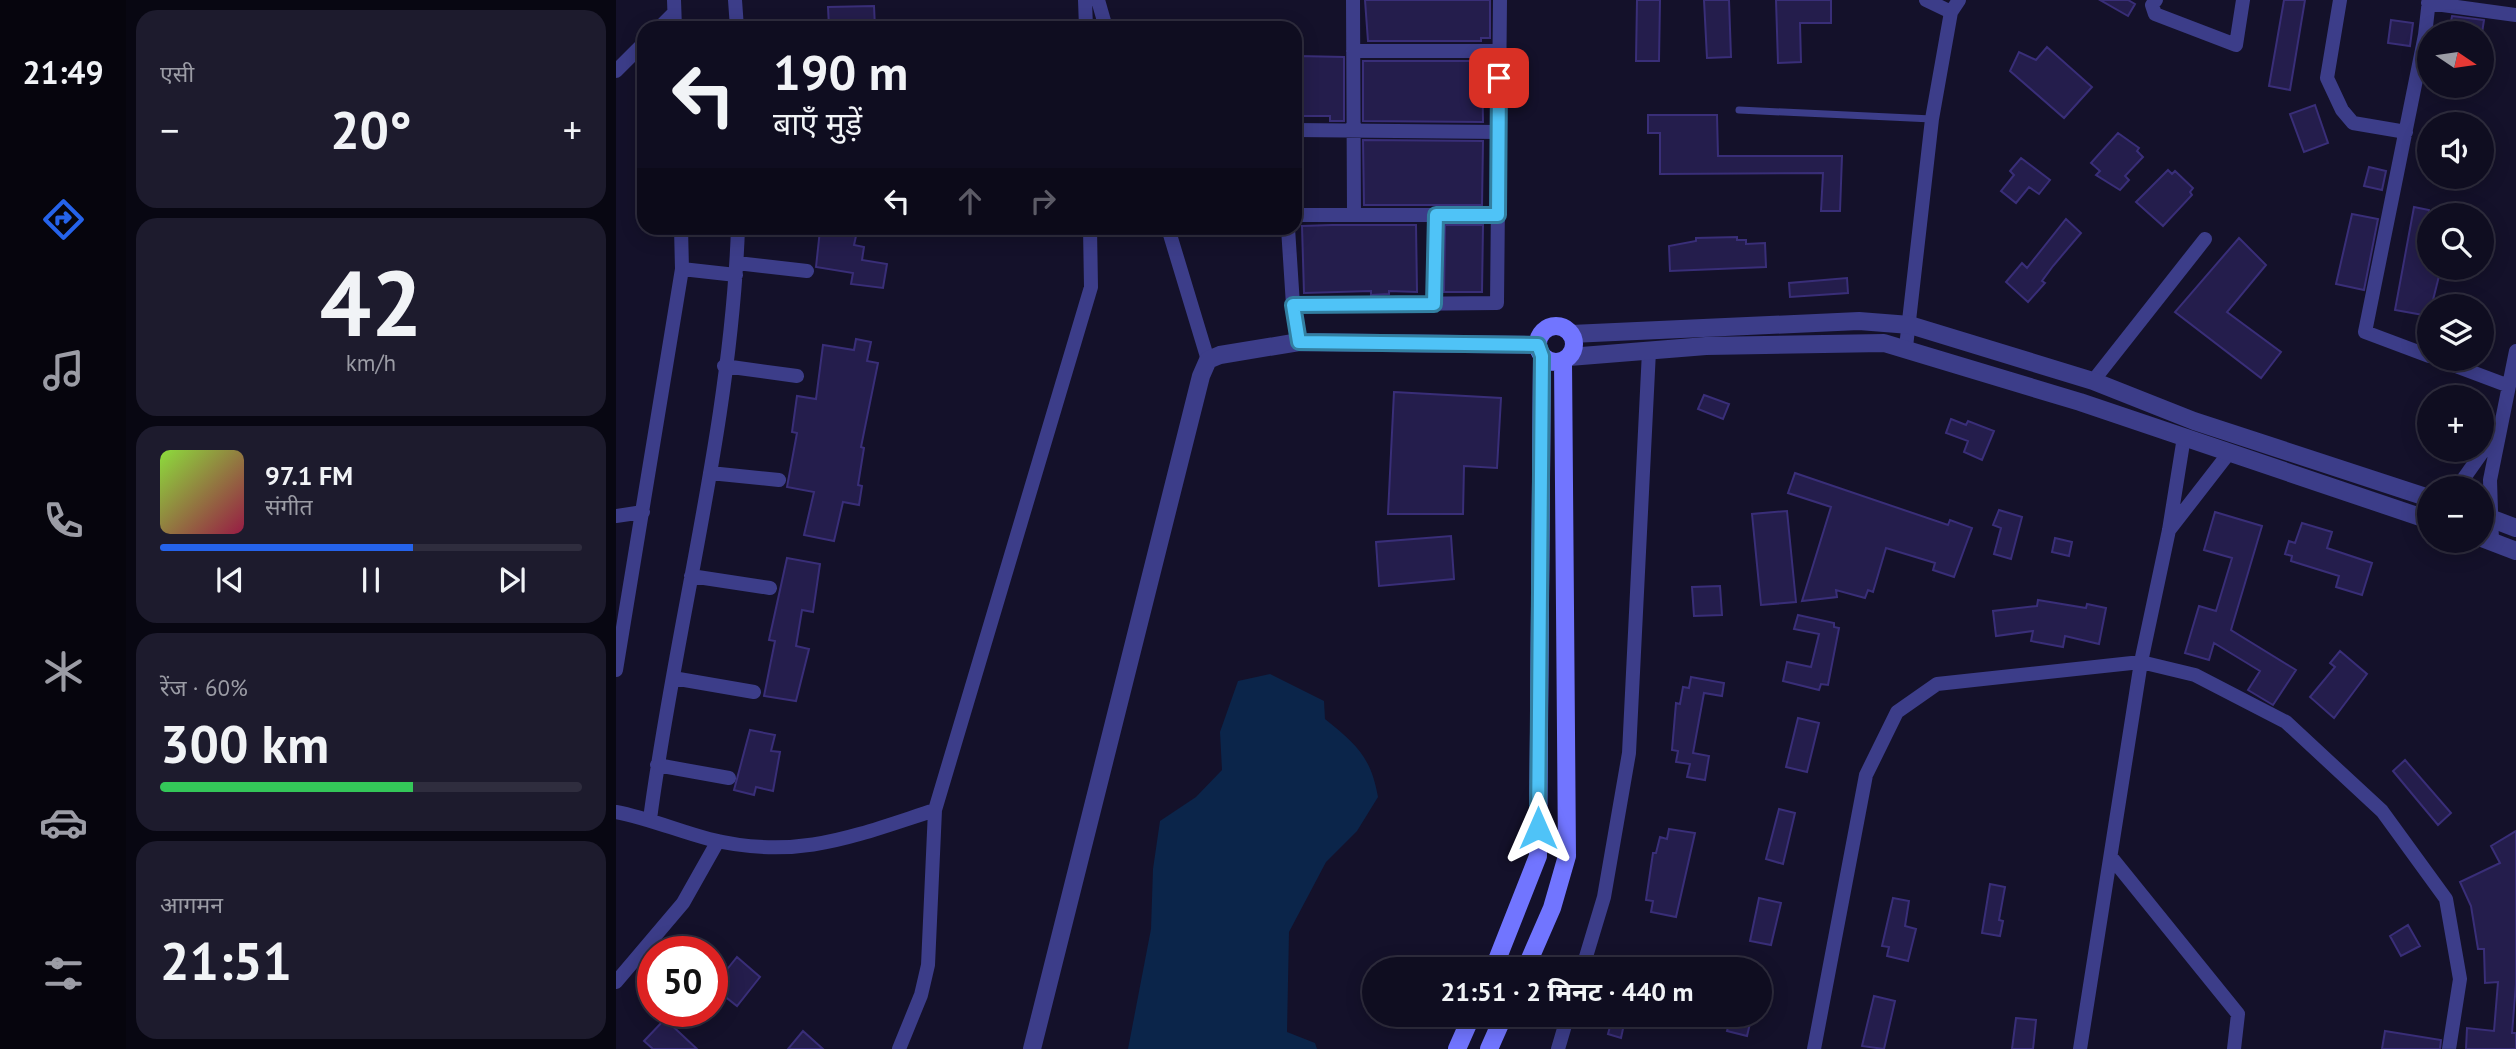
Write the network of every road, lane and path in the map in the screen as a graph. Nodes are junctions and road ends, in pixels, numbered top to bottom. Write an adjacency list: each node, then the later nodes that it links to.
1 (735, 0): 15 (street)
2 (1085, 0): 16 (street)
3 (1098, 0): 17 (street)
4 (1353, 0): 19 (street)
5 (1500, 0): 20 (street)
6 (1926, 0): 12 (street)
7 (2156, 0): 8 (street)
8 (2243, 0)
9 (2340, 0): 26 (street)
10 (2429, 1): 13 (street); 26 (street)
11 (674, 6): 14 (street)
12 (1955, 6): 23 (street)
13 (2516, 15)
14 (664, 21)
15 (736, 21)
16 (1086, 21)
17 (1105, 21)
18 (637, 50): 21 (street)
19 (1353, 51): 20 (street); 27 (street)
20 (1499, 51): 25 (street)
21 (616, 71)
22 (1739, 110): 23 (lane)
23 (1932, 119): 43 (street)
24 (1302, 130): 27 (street)
25 (1499, 132): 27 (street); 31 (street)
26 (2406, 132): 50 (street)
27 (1354, 133): 28 (street)
28 (1354, 214): 29 (street); 30 (street)
29 (1302, 215)
30 (1436, 215): 31 (street); 41 (street)
31 (1498, 215): 41 (street)
32 (681, 235): 38 (street)
33 (738, 235): 39 (street)
34 (1090, 235): 82 (street)
35 (1170, 235): 52 (street)
36 (1288, 235): 42 (street)
37 (2205, 239): 56 (street)
38 (682, 269): 39 (street); 66 (street)
39 (736, 269): 40 (street); 53 (street)
40 (807, 271)
41 (1434, 304): 42 (street)
42 (1293, 305): 45 (street)
43 (1910, 325): 44 (street); 46 (street); 56 (street)
44 (1571, 334): 47 (main road); 51 (main road)
45 (1299, 342): 47 (street); 52 (street)
46 (1906, 347): 48 (street); 59 (street)
47 (1540, 351): 51 (main road); 87 (main road)
48 (1649, 351): 51 (street); 89 (street)
49 (2516, 351): 57 (street)
50 (2417, 352)
51 (1566, 359): 88 (main road)
52 (1208, 360): 95 (street)
53 (724, 366): 55 (street); 61 (street)
54 (2469, 371): 57 (street)
55 (797, 376)
56 (2093, 381): 65 (street)
57 (2509, 386): 58 (street)
58 (2501, 424): 62 (street); 63 (street)
59 (2184, 438): 60 (street); 71 (street)
60 (2229, 453): 68 (street); 71 (street)
61 (710, 474): 64 (street); 74 (street)
62 (2465, 476)
63 (2491, 476)
64 (779, 480)
65 (2417, 494)
66 (643, 512): 67 (street); 77 (street)
67 (616, 516)
68 (2417, 516)
69 (2494, 520): 70 (street)
70 (2516, 528)
71 (2169, 530): 76 (street)
72 (2494, 543): 73 (street)
73 (2516, 551)
74 (691, 576): 75 (street); 78 (street)
75 (770, 588)
76 (2141, 662): 86 (street); 99 (street); 102 (street)
77 (616, 670)
78 (673, 678): 79 (street); 80 (street)
79 (754, 692)
80 (657, 765): 81 (street); 84 (street)
81 (729, 778)
82 (935, 810): 85 (street); 94 (street)
83 (616, 812): 84 (street)
84 (650, 819): 85 (street)
85 (718, 841): 90 (street)
86 (2111, 857): 100 (street); 101 (street)
87 (1498, 957)
88 (1531, 957)
89 (1586, 957)
90 (616, 982)
91 (1467, 1027): 96 (main road)
92 (1499, 1027): 97 (main road)
93 (1564, 1027): 98 (street)
94 (899, 1049)
95 (1032, 1049)
96 (1457, 1049)
97 (1489, 1049)
98 (1558, 1049)
99 (1815, 1049)
100 (2080, 1049)
101 (2234, 1049)
102 (2449, 1049)

